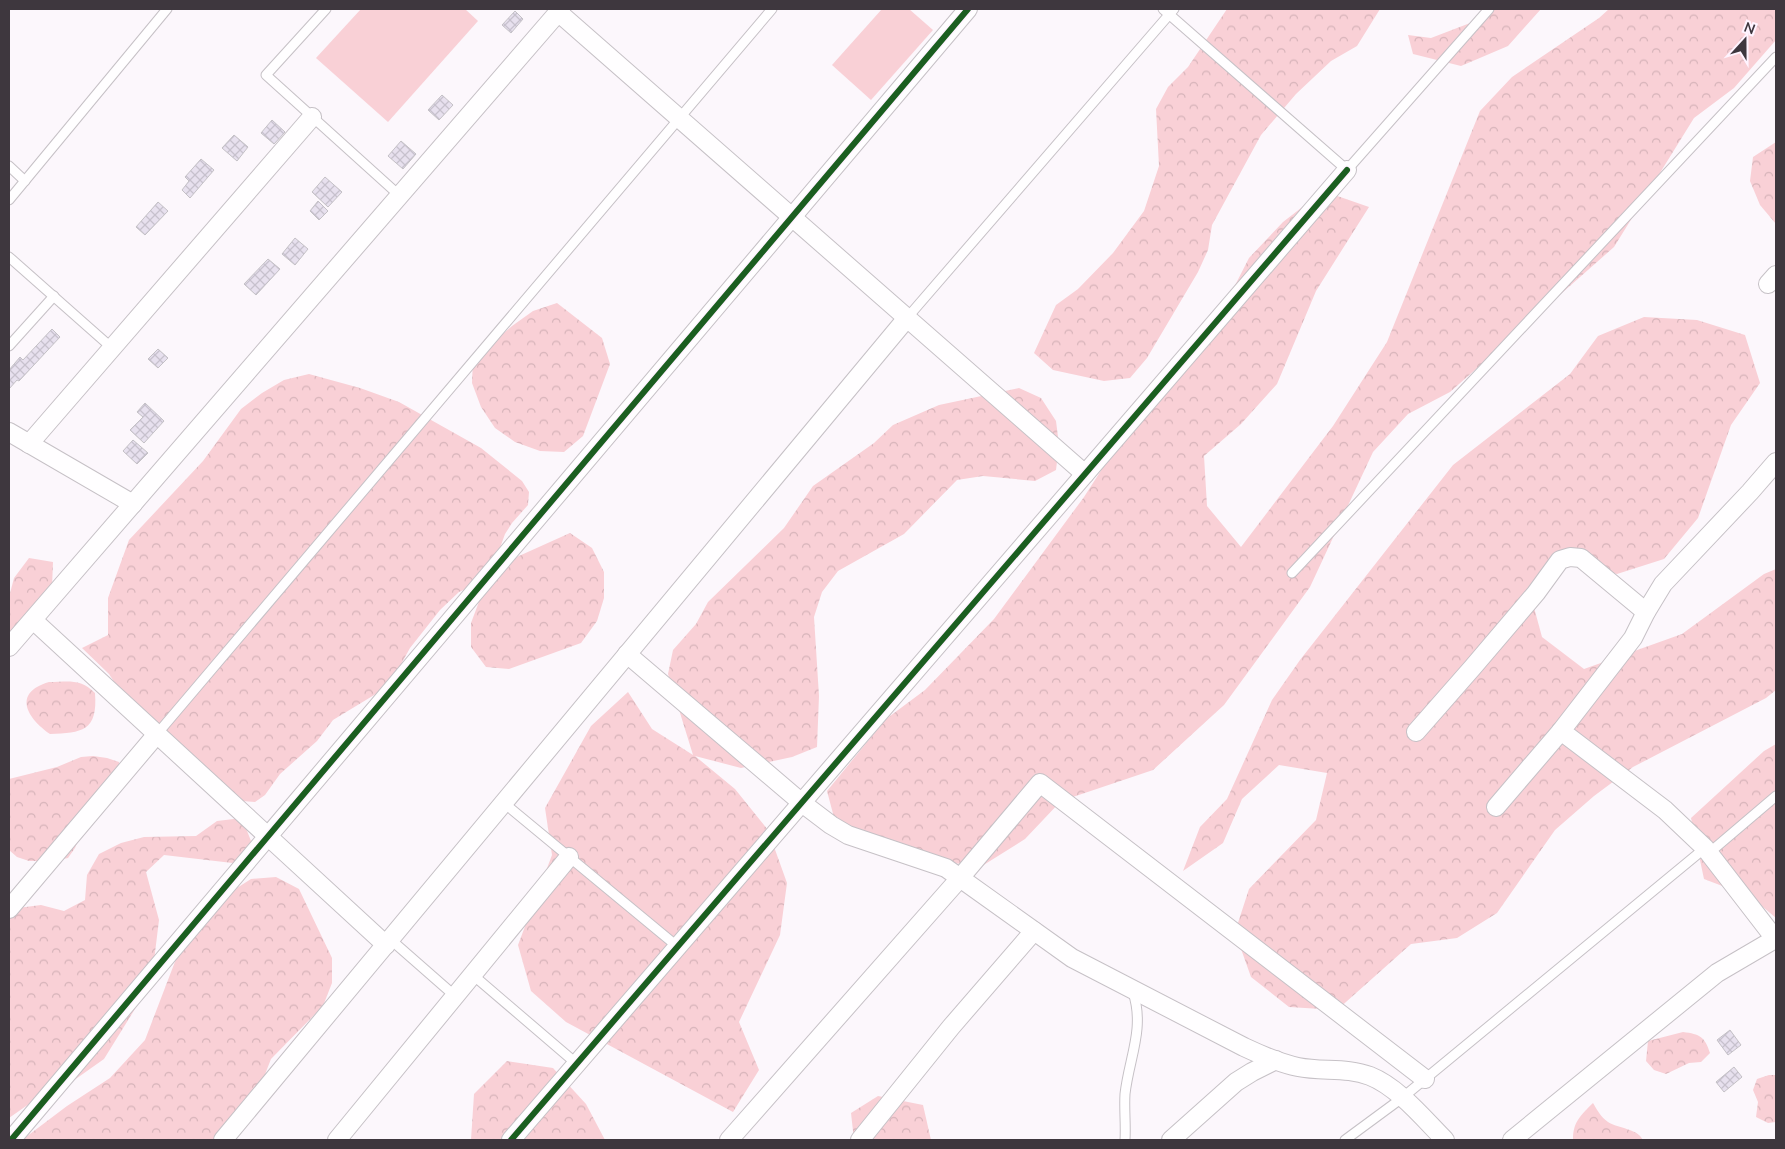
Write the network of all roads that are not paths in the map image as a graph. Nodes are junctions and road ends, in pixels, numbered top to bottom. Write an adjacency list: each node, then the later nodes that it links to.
1 (167, 9): 13 (lane)
2 (326, 9): 9 (lane)
3 (772, 9): 10 (lane)
4 (968, 9): 16 (street)
5 (1489, 9): 12 (lane)
6 (1169, 10): 12 (lane); 19 (lane)
7 (560, 11): 10 (street); 14 (street)
8 (1776, 57): 27 (lane)
9 (312, 117): 14 (lane); 21 (street)
10 (679, 118): 16 (street); 34 (lane)
11 (9, 166): 13 (lane)
12 (1347, 170): 25 (street)
13 (25, 180): 15 (lane)
14 (400, 196): 26 (street)
15 (9, 200)
16 (792, 217): 19 (street); 39 (street)
17 (9, 256): 18 (lane)
18 (54, 296): 20 (lane); 21 (lane)
19 (907, 318): 25 (street); 31 (street)
20 (9, 346)
21 (112, 348): 23 (street)
22 (9, 432): 23 (street)
23 (29, 444): 26 (street)
24 (1776, 462): 28 (street)
25 (1085, 474): 37 (street)
26 (133, 504): 29 (street)
27 (1292, 573)
28 (1646, 612): 32 (street); 33 (street)
29 (33, 620): 30 (street); 34 (street)
30 (9, 648)
31 (628, 654): 36 (street); 37 (street)
32 (1561, 731): 38 (street); 40 (street)
33 (1416, 732)
34 (157, 734): 39 (street); 43 (street)
35 (1776, 796): 40 (lane)
36 (504, 803): 41 (lane); 46 (street)
37 (802, 804): 42 (street); 47 (street)
38 (1496, 807)
39 (268, 836): 46 (street); 55 (street)
40 (1707, 851): 45 (street); 53 (lane)
41 (569, 857): 47 (lane); 48 (street)
42 (960, 878): 44 (street); 53 (street); 59 (street)
43 (9, 909)
44 (1034, 931): 49 (street); 60 (street)
45 (1776, 939): 65 (street)
46 (388, 942): 50 (lane); 56 (street)
47 (678, 947): 52 (street)
48 (473, 975): 50 (street); 52 (lane)
49 (1132, 989): 51 (street); 61 (lane)
50 (455, 996): 57 (street)
51 (1276, 1060): 54 (street); 62 (street)
52 (577, 1064): 58 (street)
53 (1425, 1079): 54 (lane)
54 (1402, 1098): 63 (lane); 64 (street)
55 (11, 1140)
56 (223, 1140)
57 (337, 1140)
58 (511, 1140)
59 (729, 1140)
60 (860, 1140)
61 (1125, 1140)
62 (1171, 1140)
63 (1345, 1140)
64 (1445, 1140)
65 (1512, 1140)

